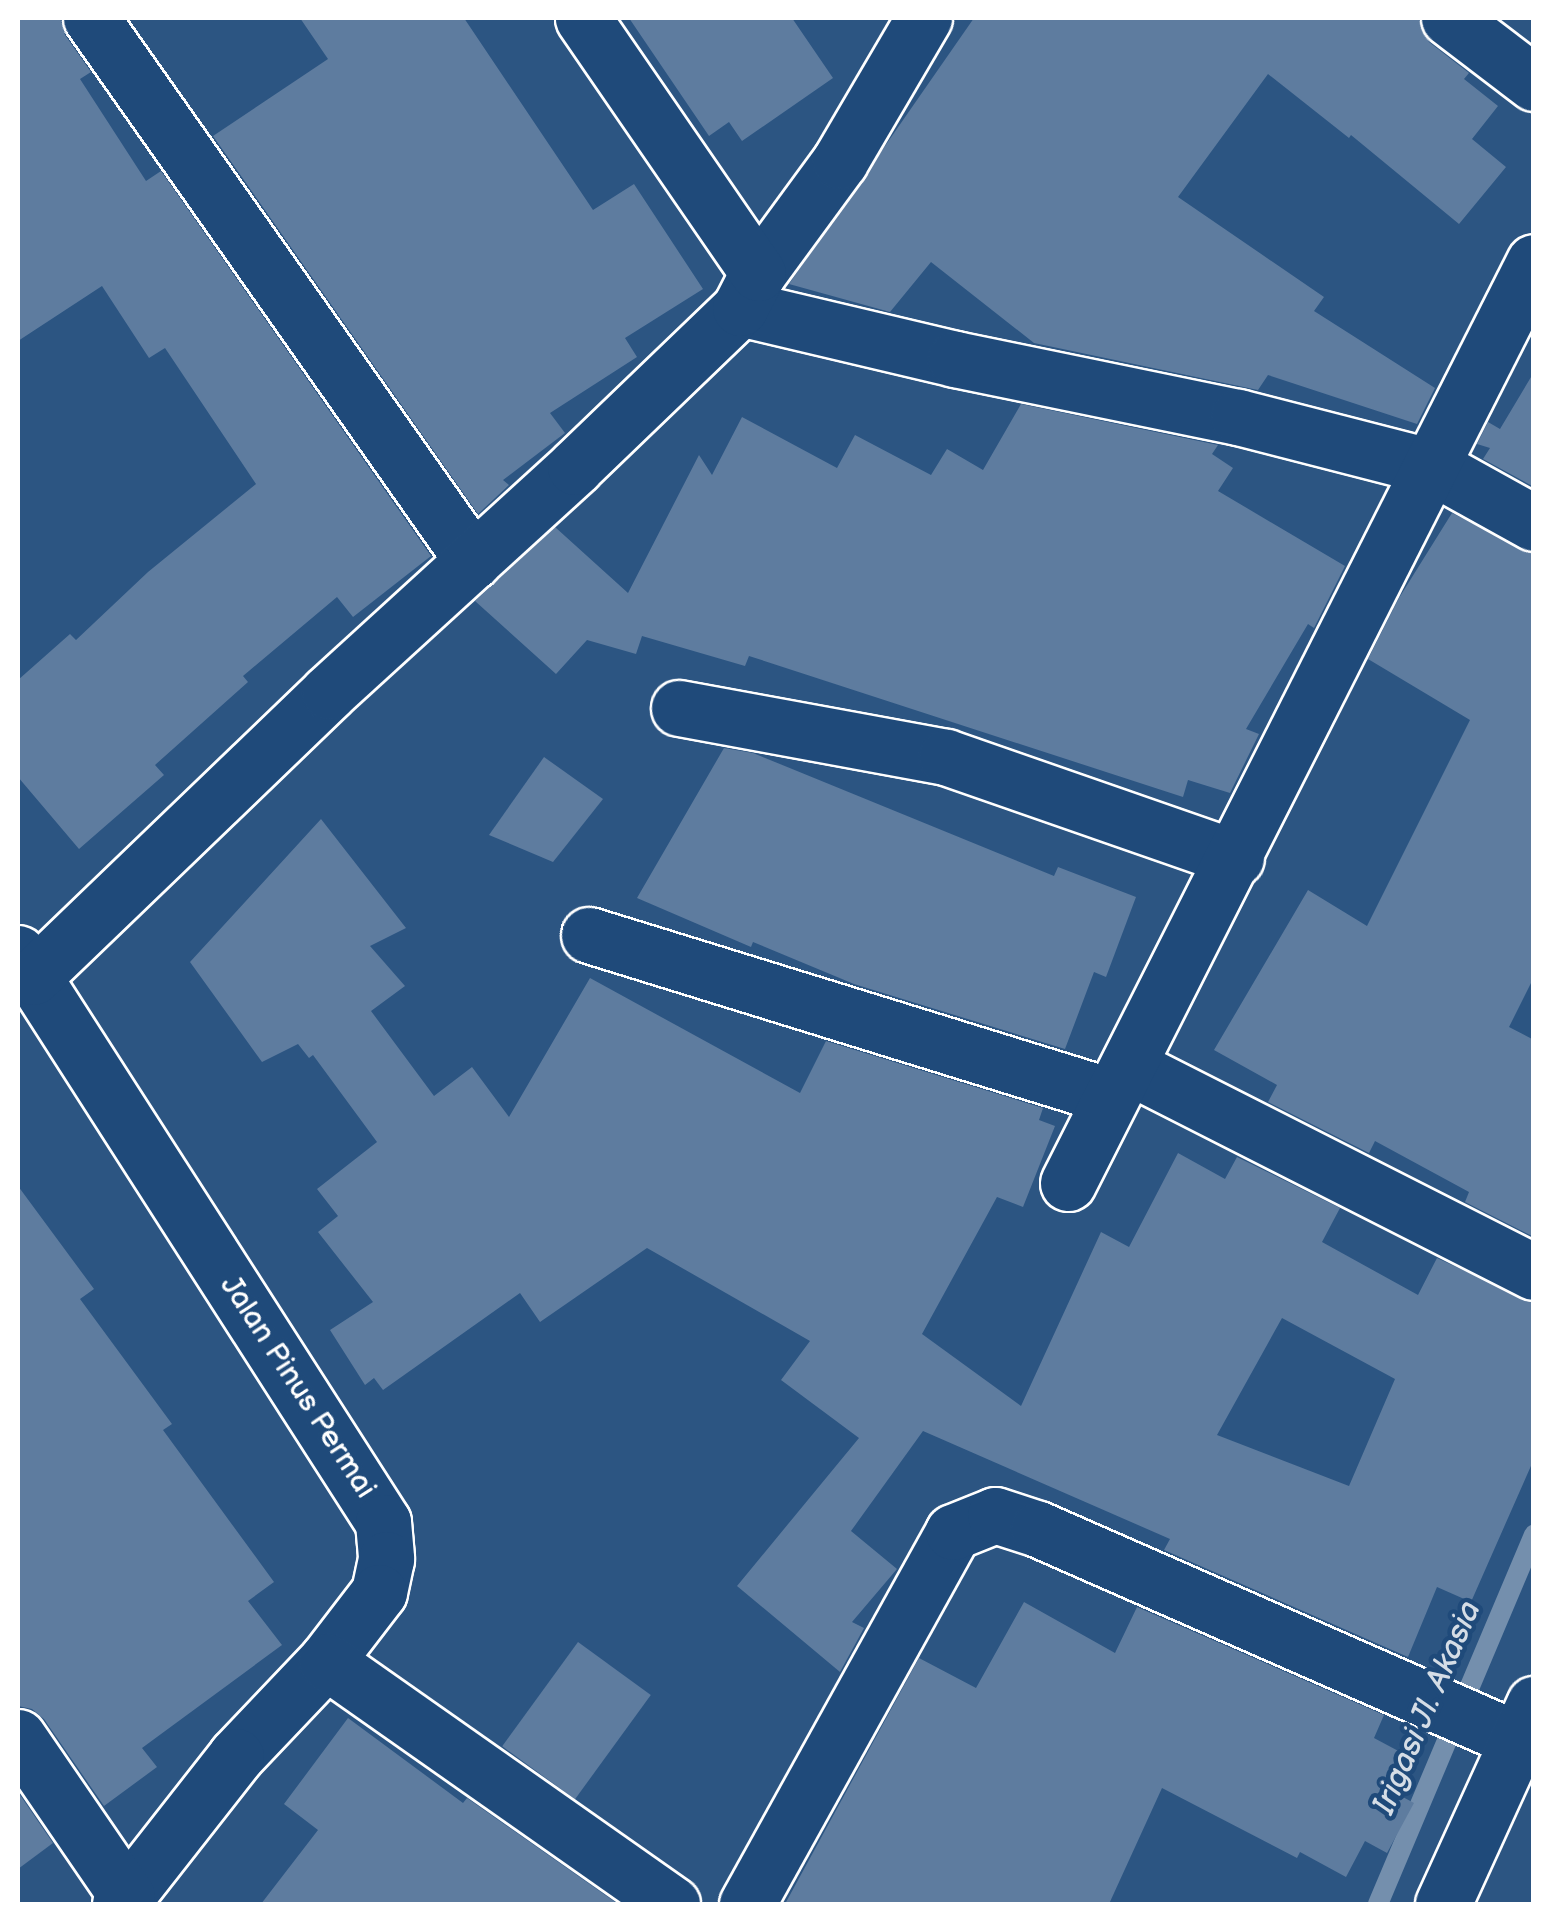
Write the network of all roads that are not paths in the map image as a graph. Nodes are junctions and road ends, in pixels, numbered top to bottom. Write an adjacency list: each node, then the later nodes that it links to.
1 (91, 18): 10 (street)
2 (583, 18): 7 (street)
3 (924, 18): 7 (street)
4 (1449, 18): 5 (street)
5 (1534, 83)
6 (1534, 262): 8 (street)
7 (749, 290): 8 (street); 10 (street)
8 (1433, 467): 9 (street); 12 (street)
9 (1534, 523)
10 (473, 561): 14 (street)
11 (679, 708): 12 (street)
12 (1236, 858): 15 (street)
13 (589, 935): 15 (street)
14 (30, 995): 18 (street, Jalan Pinus Permai)
15 (1119, 1081): 16 (street); 17 (street)
16 (1068, 1183)
17 (1534, 1272)
18 (326, 1660): 21 (street, Jalan Pinus Permai); 22 (street)
19 (1525, 1721): 23 (street); 24 (street)
20 (18, 1737): 21 (street)
21 (124, 1900)
22 (672, 1904)
23 (747, 1904)
24 (1443, 1904)

